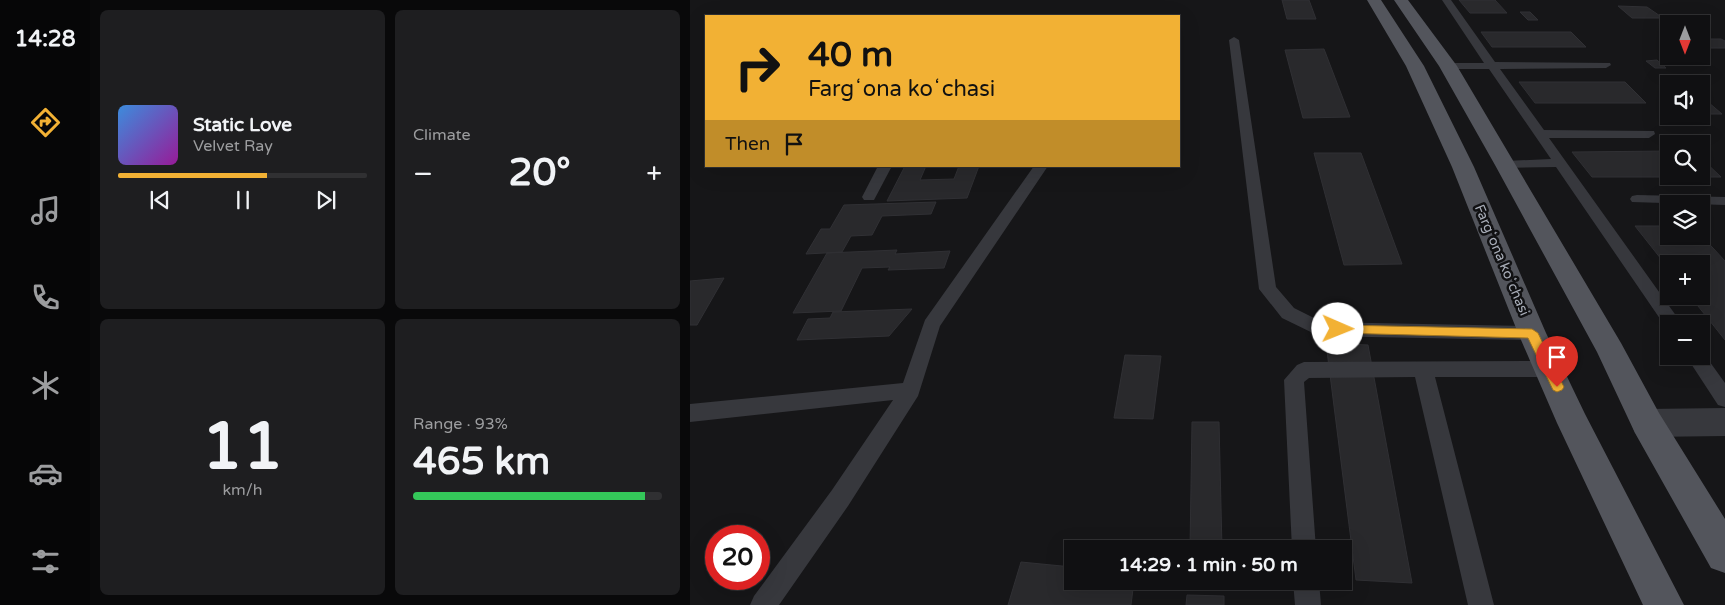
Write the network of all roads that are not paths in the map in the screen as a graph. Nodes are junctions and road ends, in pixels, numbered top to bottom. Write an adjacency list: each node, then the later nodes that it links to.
1 (1374, 0): 18 (main road, Fargʻona koʻchasi)
2 (1402, 0): 7 (main road)
3 (1446, 0): 5 (lane)
4 (1234, 40): 18 (lane)
5 (1493, 65): 6 (lane); 7 (lane); 8 (lane)
6 (1606, 65)
7 (1448, 66): 11 (main road)
8 (1541, 134): 9 (lane); 10 (lane)
9 (1649, 134)
10 (1561, 163): 11 (lane); 17 (lane)
11 (1506, 164): 26 (main road)
12 (884, 167): 14 (lane)
13 (1039, 167): 22 (lane)
14 (869, 197)
15 (1637, 199): 16 (lane)
16 (1725, 200)
17 (1667, 315)
18 (1532, 333): 20 (main road, Fargʻona koʻchasi)
19 (1701, 365): 23 (lane)
20 (1549, 369): 21 (lane); 33 (main road, Fargʻona koʻchasi)
21 (1423, 370): 27 (lane); 32 (lane)
22 (911, 390): 24 (lane); 30 (lane)
23 (1725, 399)
24 (690, 413)
25 (1725, 422): 26 (street)
26 (1647, 423): 28 (main road)
27 (1303, 540)
28 (1725, 554)
29 (1307, 590): 31 (lane)
30 (763, 605)
31 (1308, 605)
32 (1481, 605)
33 (1664, 605)

